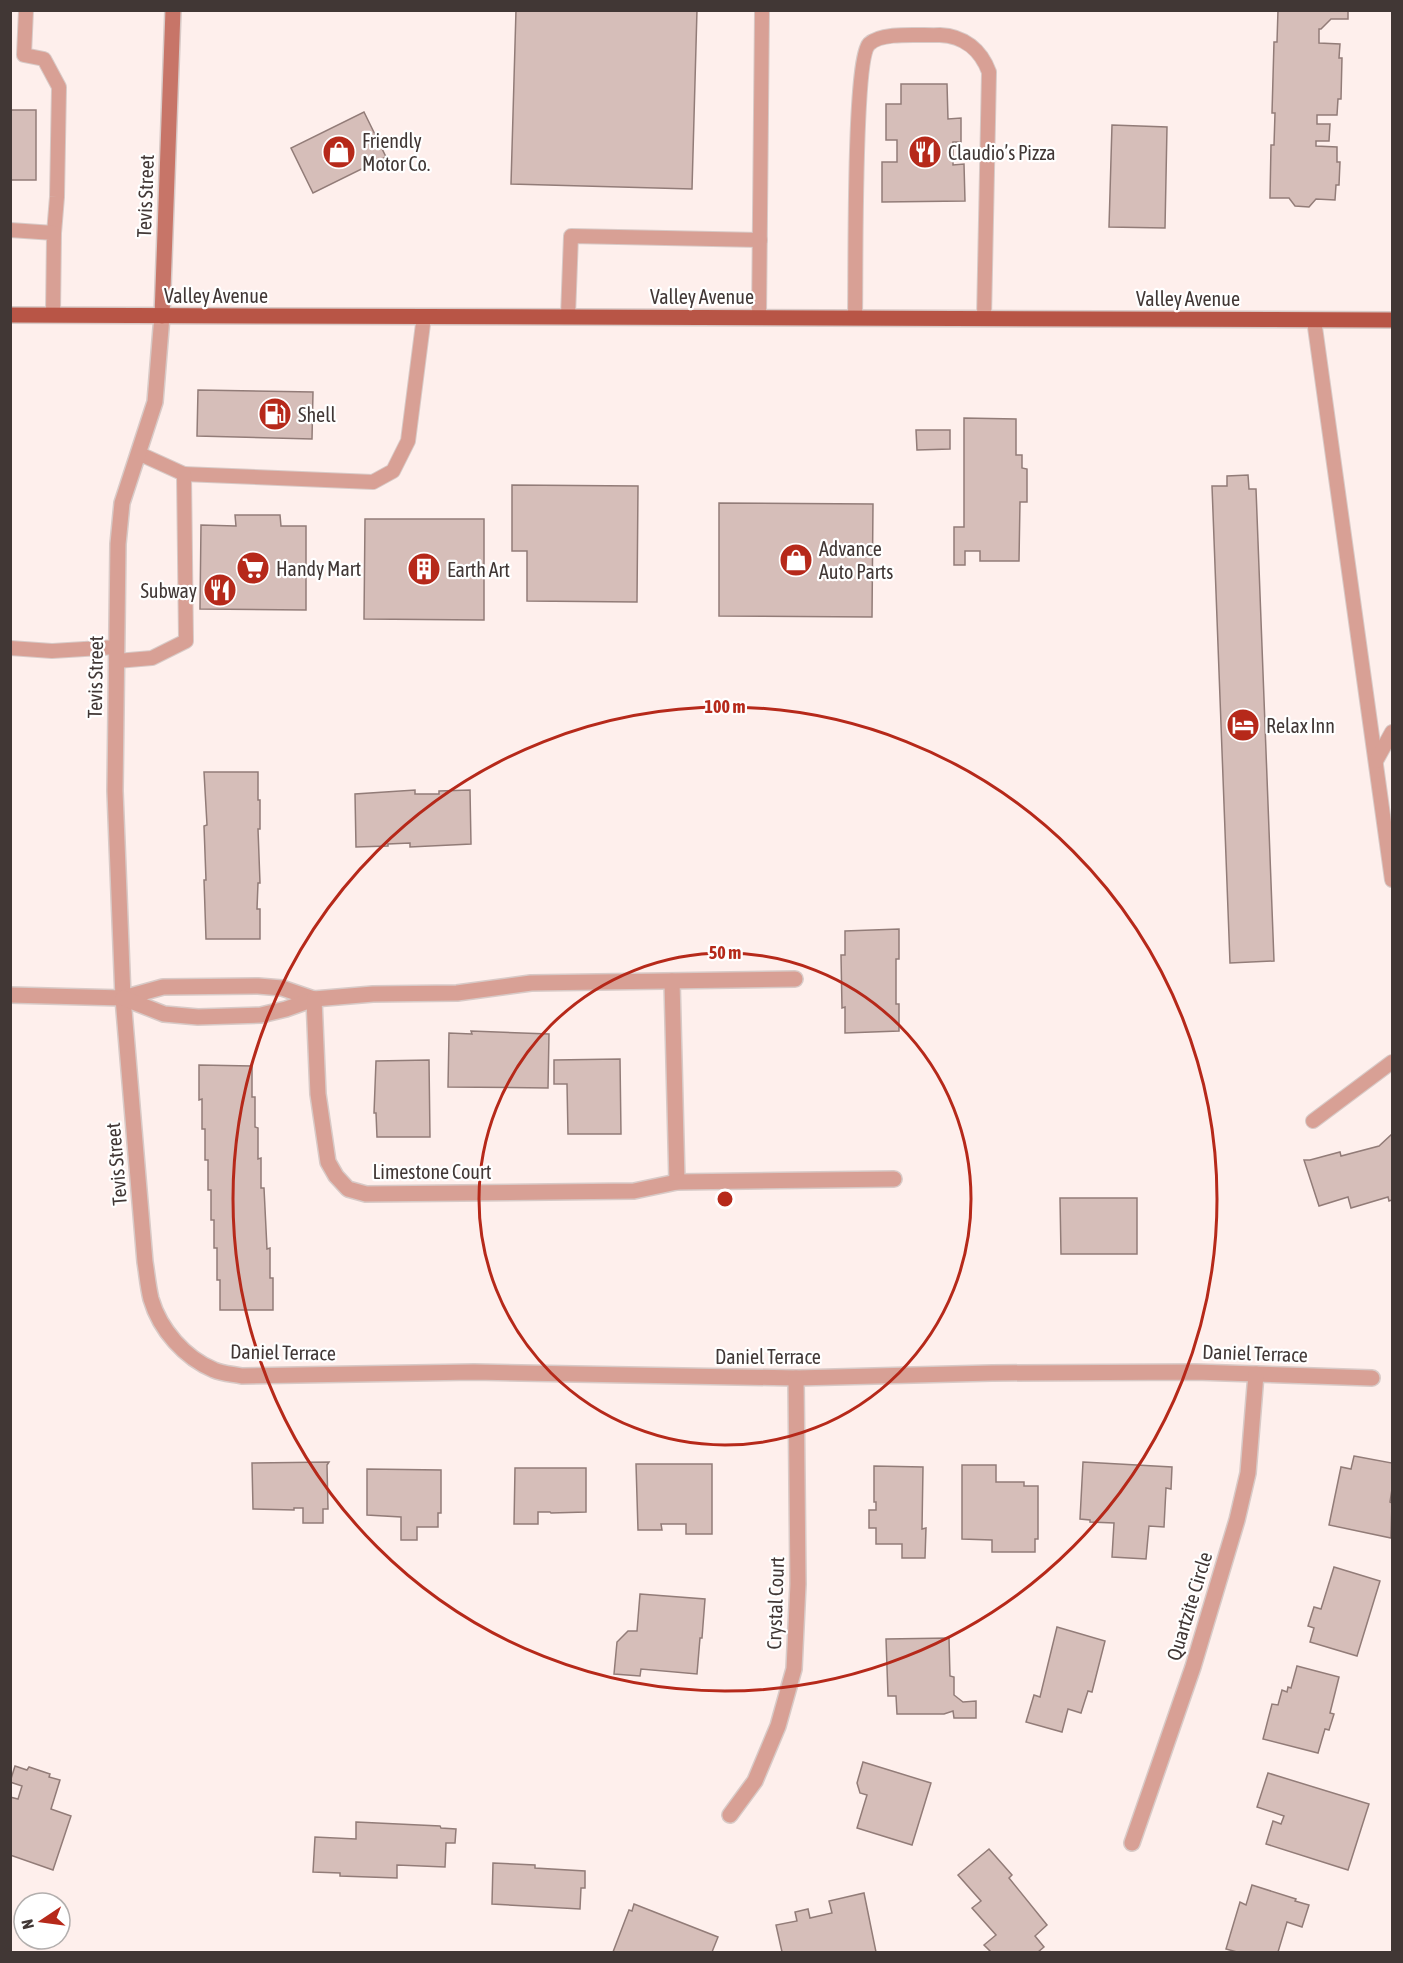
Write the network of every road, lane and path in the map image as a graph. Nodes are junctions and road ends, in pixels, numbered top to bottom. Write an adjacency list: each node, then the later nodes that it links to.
1 (26, 10): 5 (lane)
2 (173, 10): 9 (street, Tevis Street)
3 (762, 10): 6 (lane)
4 (10, 230): 5 (lane)
5 (54, 232): 8 (lane)
6 (760, 240): 11 (lane); 12 (lane)
7 (10, 315): 8 (main road, Valley Avenue)
8 (53, 315): 9 (main road, Valley Avenue)
9 (162, 316): 10 (main road, Valley Avenue); 17 (street, Tevis Street)
10 (424, 316): 11 (main road, Valley Avenue); 18 (lane)
11 (568, 316): 12 (main road, Valley Avenue)
12 (759, 318): 13 (main road, Valley Avenue)
13 (855, 318): 14 (main road, Valley Avenue); 14 (lane)
14 (984, 319): 15 (main road, Valley Avenue)
15 (1314, 320): 16 (main road, Valley Avenue); 22 (lane)
16 (1392, 320)
17 (140, 454): 18 (lane); 20 (street, Tevis Street)
18 (183, 474): 20 (lane)
19 (10, 648): 20 (lane)
20 (117, 654): 27 (street, Tevis Street)
21 (1392, 732): 22 (lane)
22 (1376, 761): 23 (lane)
23 (1392, 880)
24 (795, 980): 25 (street)
25 (672, 981): 28 (street); 32 (street)
26 (10, 994): 27 (street)
27 (123, 998): 28 (street); 28 (street); 33 (street, Tevis Street)
28 (314, 999): 32 (street, Limestone Court)
29 (1392, 1062): 30 (lane)
30 (1313, 1121)
31 (894, 1179): 32 (street, Limestone Court)
32 (677, 1182)
33 (174, 1341): 35 (street, Daniel Terrace)
34 (1256, 1374): 35 (street, Daniel Terrace); 36 (street, Daniel Terrace); 38 (street, Quartzite Circle)
35 (796, 1378): 37 (street, Crystal Court)
36 (1372, 1378)
37 (730, 1815)
38 (1132, 1843)

